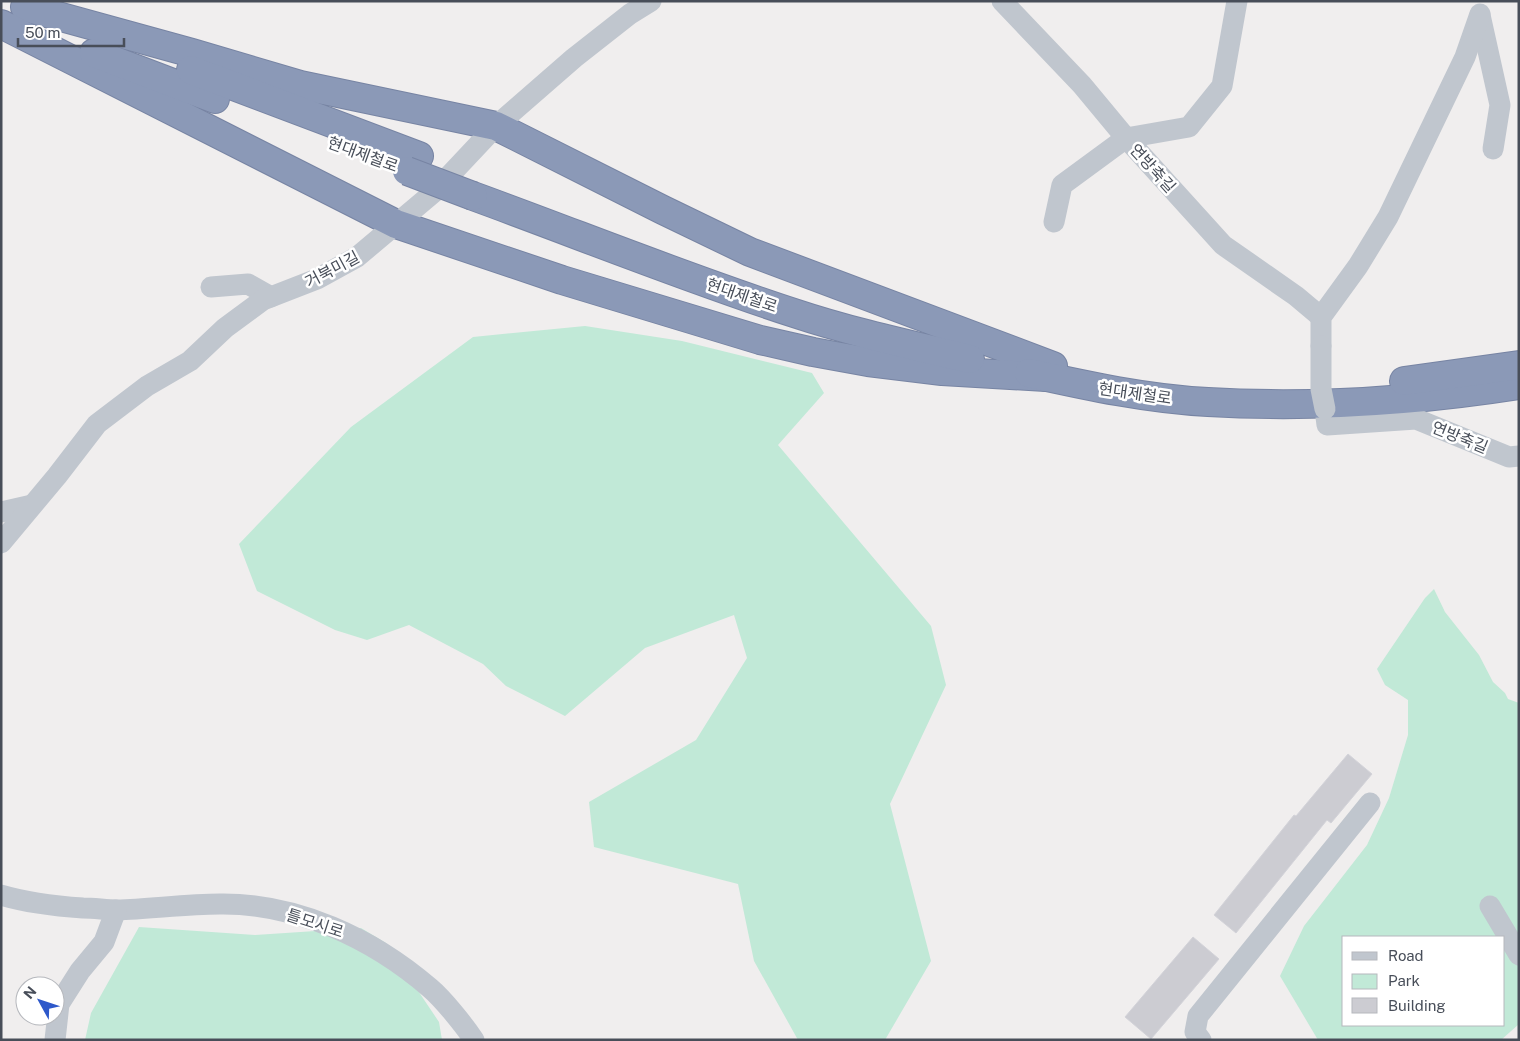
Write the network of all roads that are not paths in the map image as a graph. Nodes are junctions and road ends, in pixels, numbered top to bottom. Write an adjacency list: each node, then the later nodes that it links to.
1 (650, 1): 8 (street, 거북미길)
2 (1002, 1): 9 (street, 연방축길)
3 (1237, 1): 9 (street)
4 (18, 4): 8 (highway); 11 (highway, 현대제철로)
5 (1479, 7): 10 (street); 16 (street)
6 (1, 19): 11 (highway, 현대제철로)
7 (1, 24): 13 (highway)
8 (496, 126): 13 (street, 거북미길); 18 (highway)
9 (1126, 138): 12 (street); 16 (street, 연방축길)
10 (1493, 149)
11 (413, 163): 18 (highway, 현대제철로, bridge)
12 (1054, 222)
13 (396, 224): 15 (street, 거북미길); 18 (highway)
14 (211, 287): 15 (street)
15 (271, 297): 21 (street, 거북미길)
16 (1321, 317): 20 (street, 연방축길, bridge)
17 (1519, 365): 18 (highway, 현대제철로)
18 (1050, 371): 19 (highway, 현대제철로)
19 (1519, 385)
20 (1519, 456)
21 (32, 506): 22 (street); 23 (street, 거북미길)
22 (1, 512)
23 (1, 543)
24 (1370, 803): 31 (street)
25 (1, 895): 27 (street, 틀모시로)
26 (1490, 906): 28 (street)
27 (116, 910): 29 (street); 30 (street, 틀모시로)
28 (1519, 955)
29 (55, 1040)
30 (474, 1040)
31 (1201, 1040)

